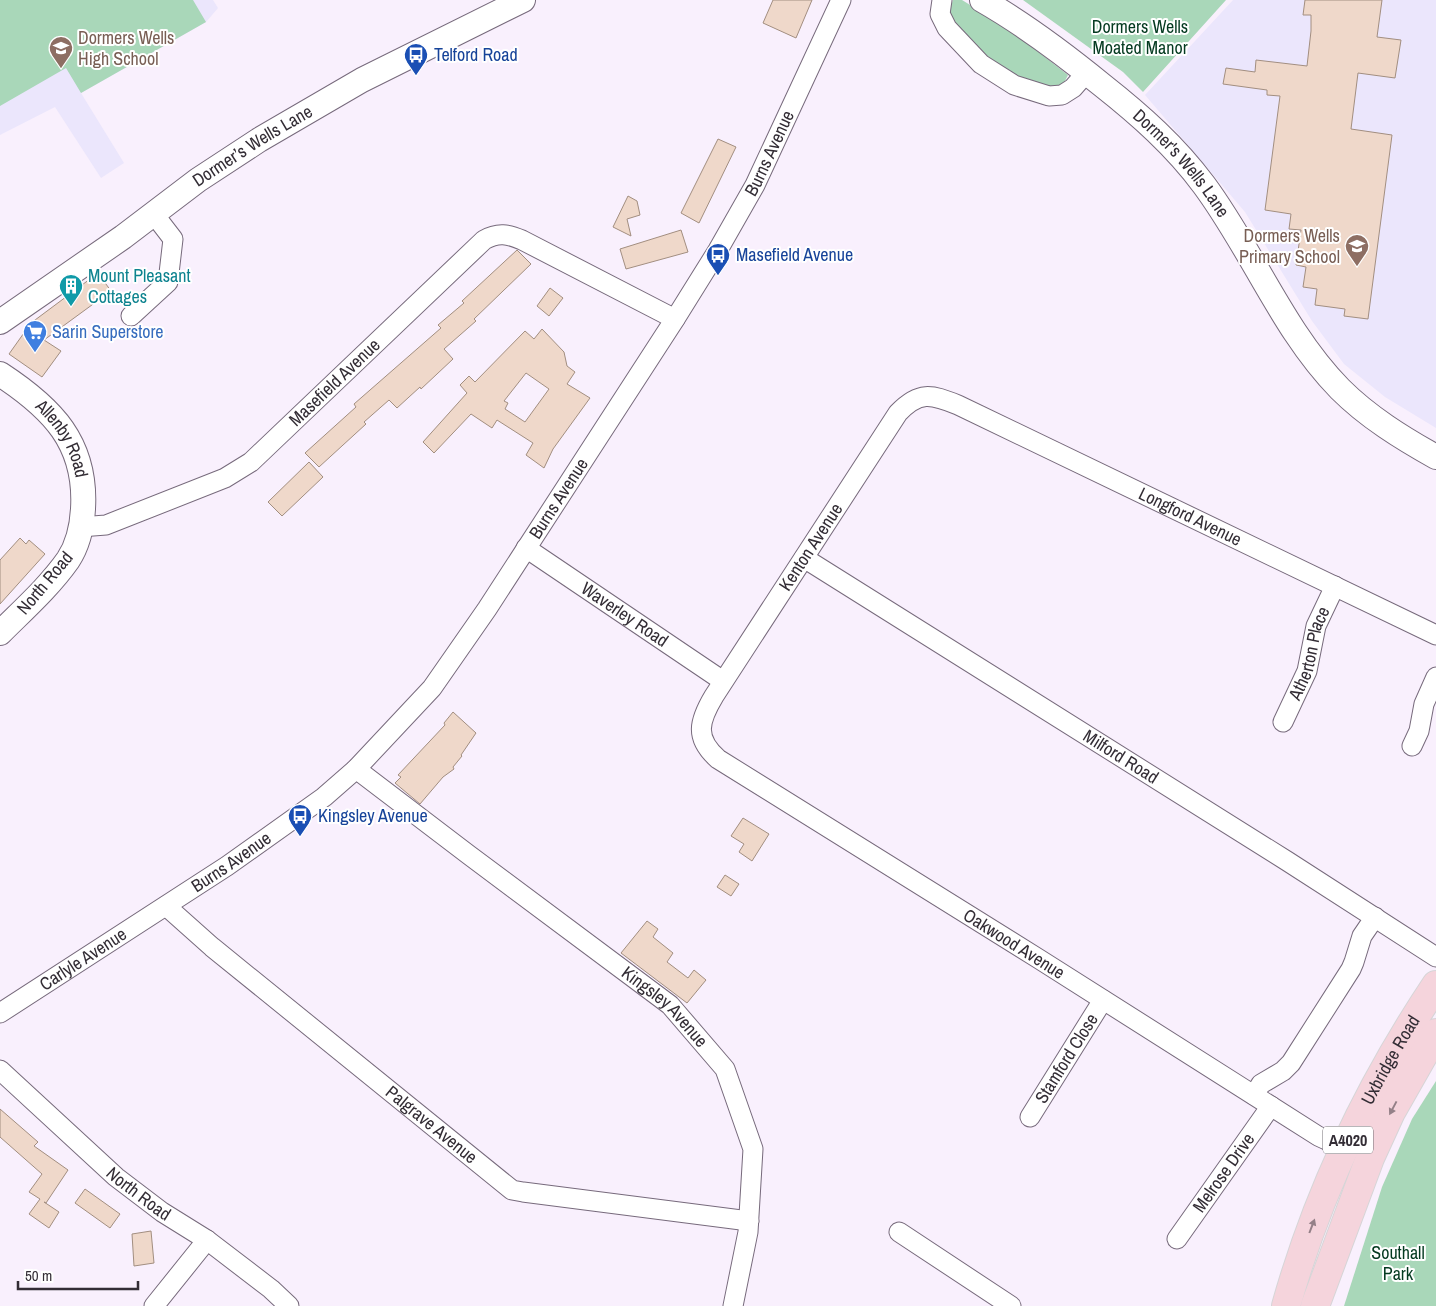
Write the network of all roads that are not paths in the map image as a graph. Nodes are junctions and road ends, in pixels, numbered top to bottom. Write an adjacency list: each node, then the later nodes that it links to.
1 (523, 0): 6 (street, Dormer’s Wells Lane)
2 (841, 0): 8 (street, Burns Avenue)
3 (942, 0): 5 (street)
4 (982, 0): 5 (street)
5 (1086, 72): 12 (street, Dormer's Wells Lane)
6 (152, 214): 7 (street); 9 (street, Dormer’s Wells Lane)
7 (131, 316)
8 (675, 319): 13 (street, Masefield Avenue); 14 (street, Burns Avenue)
9 (0, 322)
10 (0, 374): 13 (street, Allenby Road)
11 (943, 399): 15 (street, Kenton Avenue); 16 (street, Longford Avenue)
12 (1436, 456)
13 (80, 527): 17 (street, North Road)
14 (526, 548): 20 (street, Waverley Road); 24 (street, Burns Avenue)
15 (804, 558): 20 (street, Kenton Avenue); 26 (street, Milford Road)
16 (1335, 586): 18 (street, Longford Avenue); 21 (street, Atherton Place)
17 (0, 632)
18 (1436, 635)
19 (1436, 677): 23 (street)
20 (723, 681): 22 (street, Kenton Avenue)
21 (1283, 722)
22 (701, 725): 29 (street, Oakwood Avenue)
23 (1412, 746)
24 (356, 769): 25 (street, Burns Avenue); 37 (street, Kingsley Avenue)
25 (166, 906): 30 (street, Carlyle Avenue); 37 (street, Palgrave Avenue)
26 (1374, 917): 27 (street, Milford Road); 33 (street)
27 (1436, 956)
28 (1436, 985): 36 (main road, Uxbridge Road / A4020)
29 (1103, 1000): 33 (street, Oakwood Avenue); 35 (street, Stamford Close)
30 (0, 1013)
31 (1436, 1033): 42 (main road, Uxbridge Road / A4020, one-way to 42)
32 (0, 1070): 39 (street, North Road)
33 (1254, 1094): 34 (street, Oakwood Avenue)
34 (1271, 1106): 36 (street, Oakwood Avenue); 40 (street, Melrose Drive)
35 (1030, 1117)
36 (1344, 1148): 41 (main road, Uxbridge Road / A4020, one-way to 36)
37 (749, 1221): 45 (street, Kingsley Avenue)
38 (900, 1232): 46 (street)
39 (208, 1240): 43 (street); 44 (street, North Road)
40 (1177, 1240)
41 (1302, 1252): 42 (main road); 47 (main road, Uxbridge Road / A4020)
42 (1331, 1263): 48 (main road, Uxbridge Road / A4020)
43 (154, 1306)
44 (289, 1306)
45 (733, 1306)
46 (1011, 1306)
47 (1286, 1306)
48 (1315, 1306)

